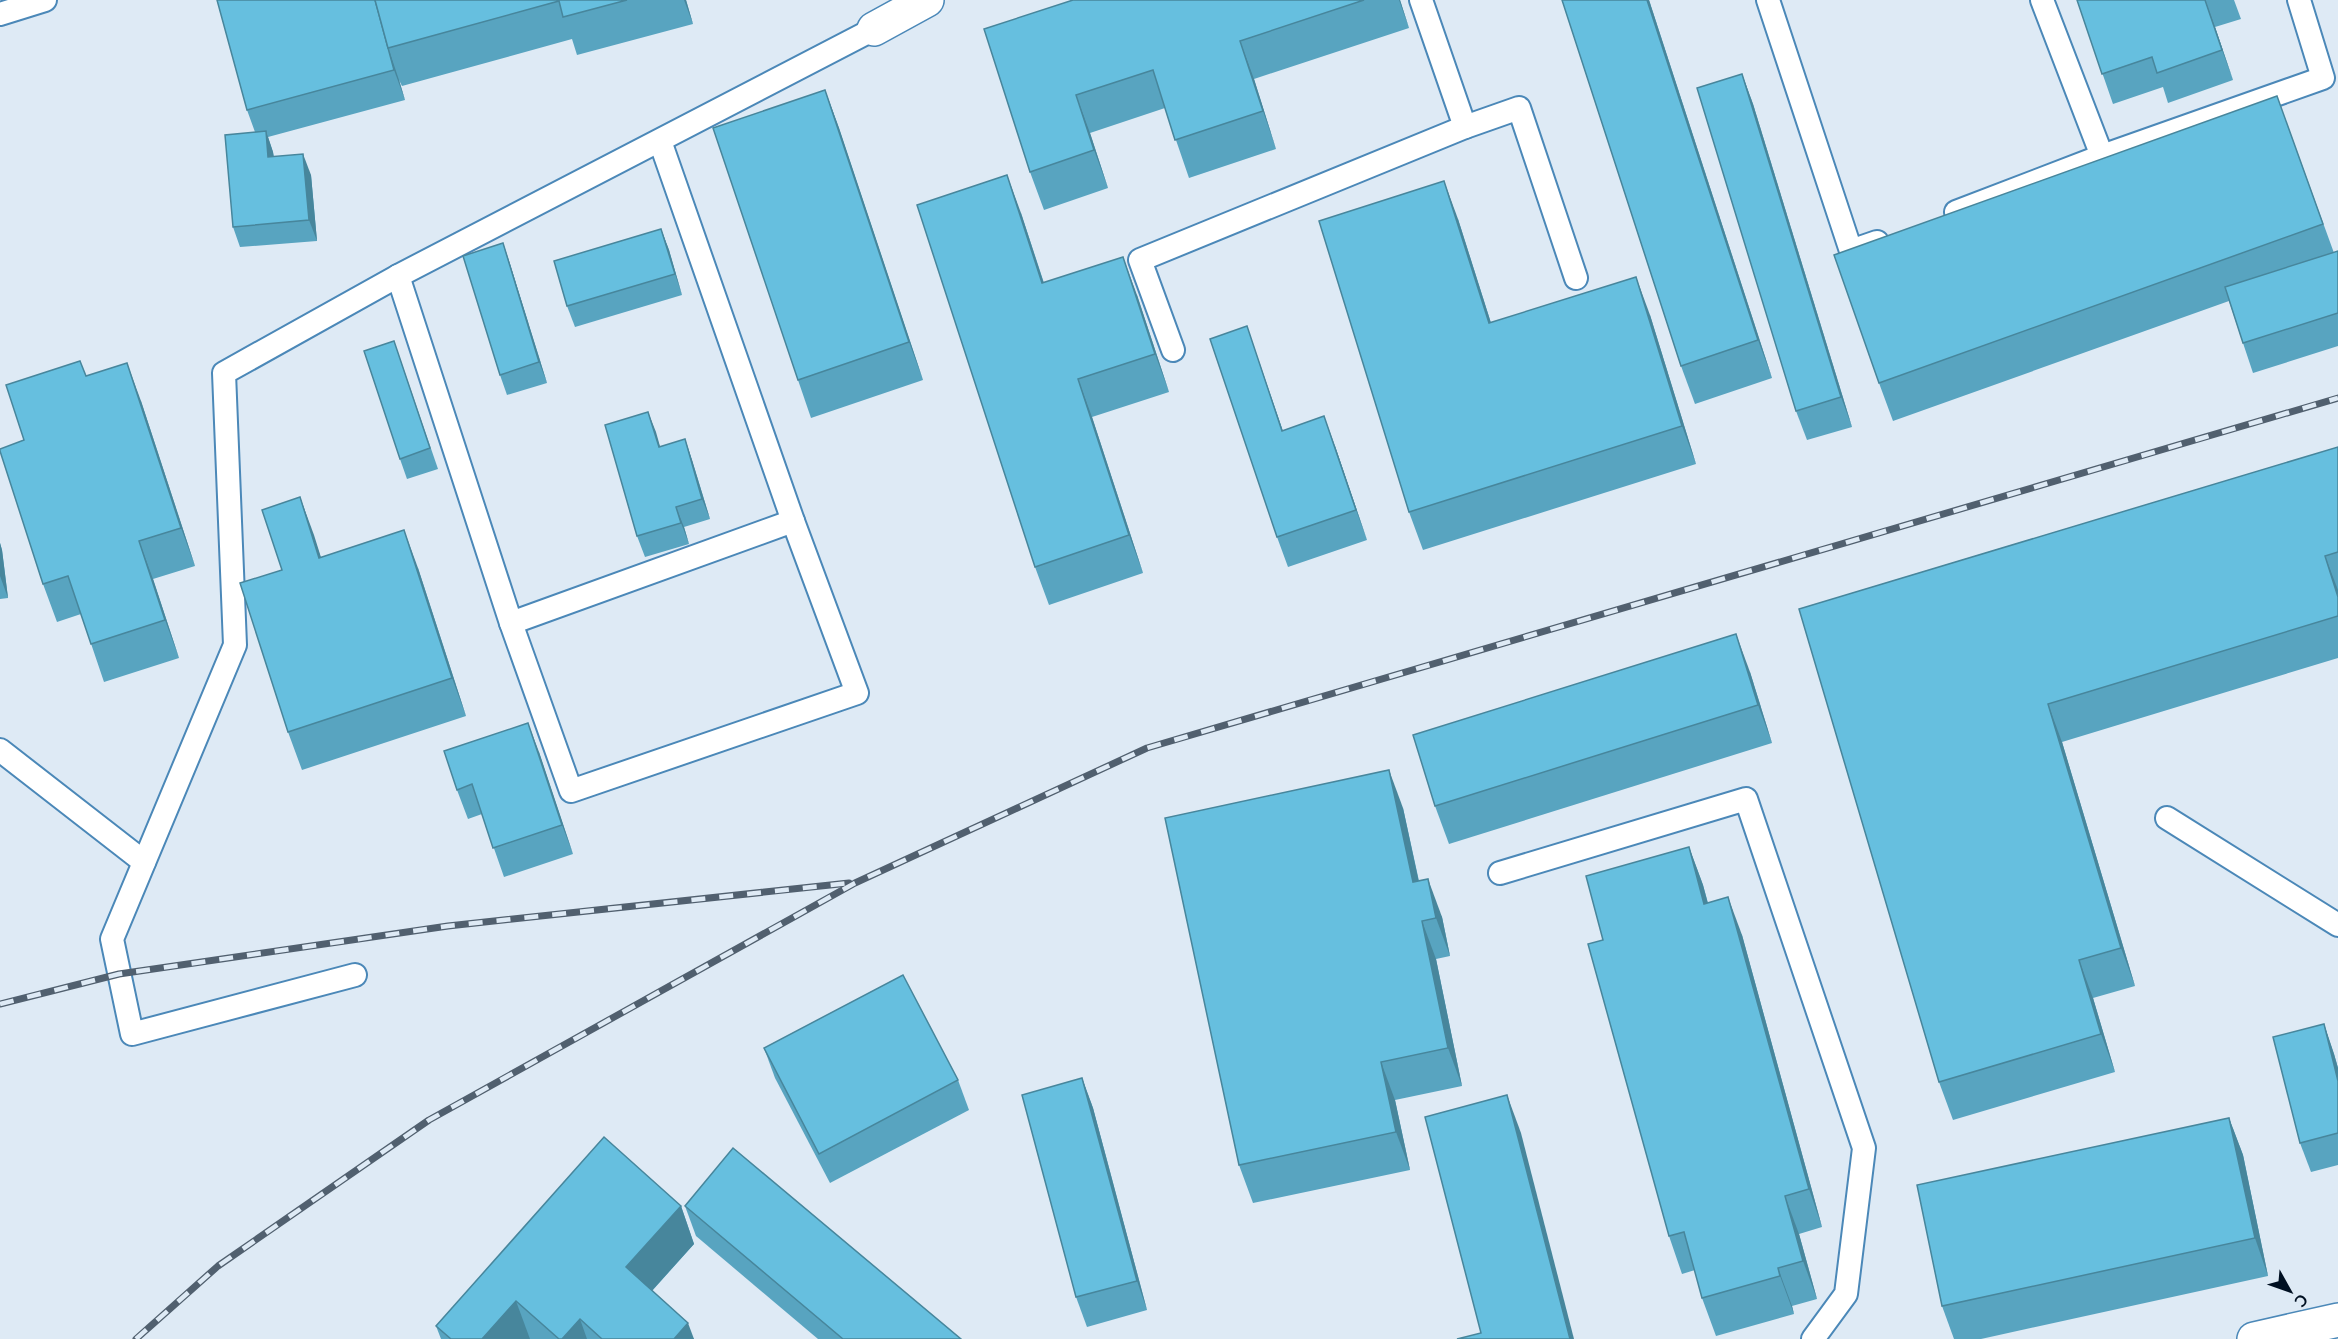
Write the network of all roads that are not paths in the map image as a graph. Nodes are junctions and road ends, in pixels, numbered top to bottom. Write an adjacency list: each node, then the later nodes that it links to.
1 (45, 0): 7 (lane)
2 (927, 0): 8 (street)
3 (1421, 0): 9 (lane)
4 (1768, 0): 13 (lane)
5 (2042, 0): 11 (lane)
6 (2299, 0): 11 (lane)
7 (0, 14)
8 (874, 29): 10 (lane)
9 (1465, 127): 15 (lane); 16 (lane)
10 (660, 141): 14 (lane); 17 (lane)
11 (2102, 156): 12 (lane)
12 (1939, 218)
13 (1895, 235)
14 (398, 276): 18 (lane); 21 (lane)
15 (1576, 278)
16 (1173, 350)
17 (793, 521): 18 (lane); 18 (lane)
18 (511, 624)
19 (0, 750): 21 (lane)
20 (2167, 818): 23 (lane)
21 (144, 862): 24 (lane)
22 (1500, 873): 26 (lane)
23 (2338, 925)
24 (355, 975)
25 (2338, 1320): 27 (street)
26 (1813, 1339)
27 (2254, 1339)

